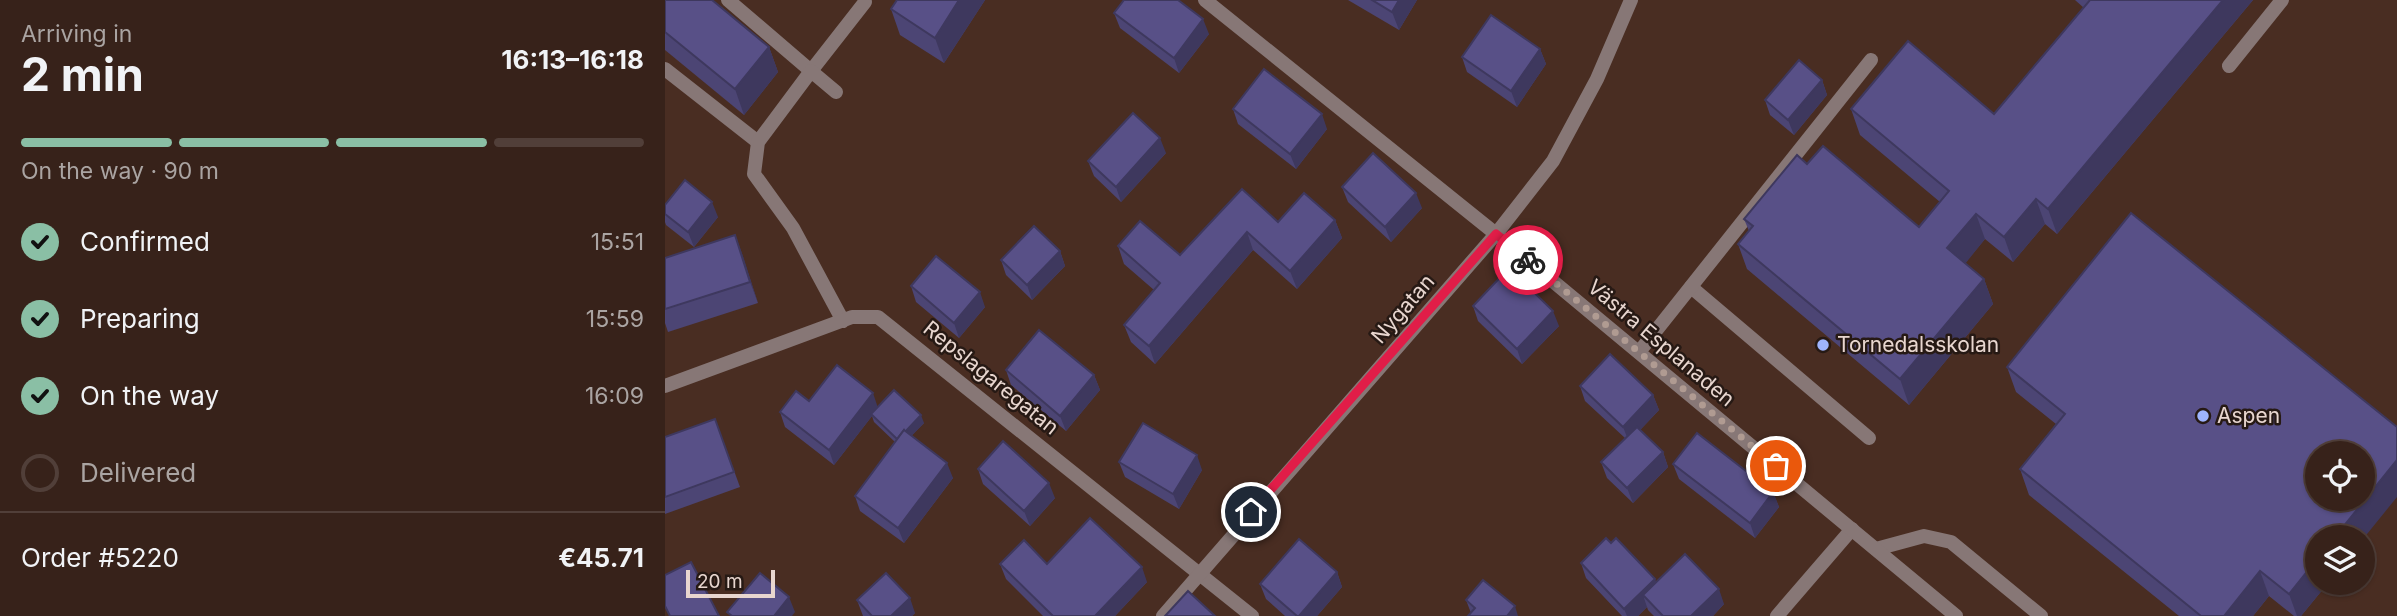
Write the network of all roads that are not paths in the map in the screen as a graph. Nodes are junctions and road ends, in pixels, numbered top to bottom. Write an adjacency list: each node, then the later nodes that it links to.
1 (728, 0): 9 (street)
2 (1205, 0): 12 (street, Västra Esplanaden)
3 (1631, 0): 12 (street, Nygatan)
4 (2282, 0): 7 (street)
5 (865, 2): 9 (street)
6 (1871, 60): 13 (street)
7 (2229, 65)
8 (665, 69): 11 (street)
9 (811, 71): 10 (street); 11 (street)
10 (836, 92)
11 (758, 142): 14 (street)
12 (1496, 234): 15 (street, Västra Esplanaden); 20 (street, Nygatan)
13 (1691, 287): 15 (street); 17 (street)
14 (843, 321): 16 (street, Repslagaregatan); 20 (street, Repslagaregatan)
15 (1639, 352): 18 (street, Västra Esplanaden)
16 (665, 386)
17 (1869, 438)
18 (1852, 529): 19 (street, Västra Esplanaden); 23 (street)
19 (1876, 549): 24 (street, Västra Esplanaden); 25 (street)
20 (1199, 572): 21 (street, Nygatan); 22 (street, Repslagaregatan)
21 (1163, 616)
22 (1252, 616)
23 (1777, 616)
24 (1956, 616)
25 (2041, 616)

